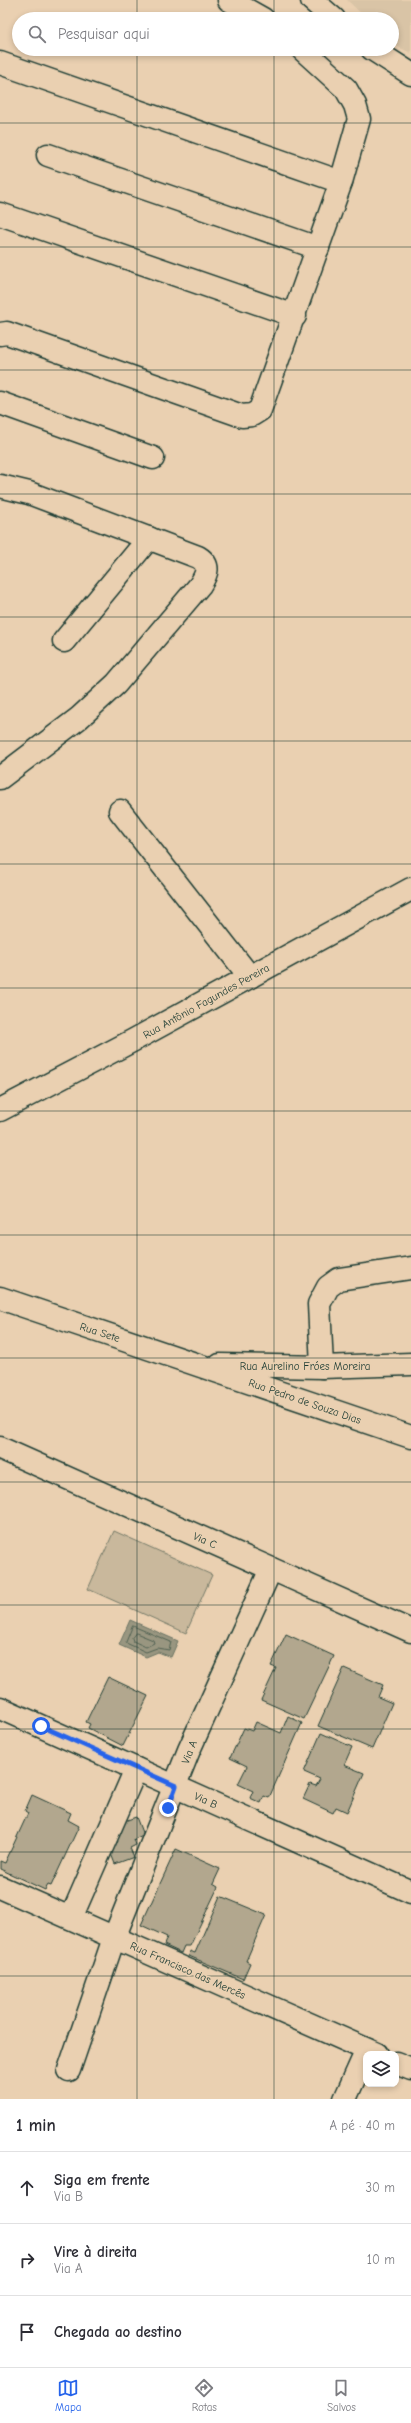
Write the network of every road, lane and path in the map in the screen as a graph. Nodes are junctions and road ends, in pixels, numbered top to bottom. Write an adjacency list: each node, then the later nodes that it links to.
1 (229, 0): 3 (street)
2 (312, 0): 4 (street)
3 (250, 12)
4 (326, 12)
5 (310, 56): 10 (street)
6 (383, 56): 8 (street)
7 (0, 63): 10 (street)
8 (411, 74)
9 (48, 155): 12 (street)
10 (341, 182): 12 (street)
11 (0, 214): 13 (street)
12 (318, 248): 13 (street)
13 (295, 316): 14 (street)
14 (0, 334)
15 (0, 402): 16 (street)
16 (154, 458)
17 (0, 486): 18 (street)
18 (149, 538): 19 (street); 20 (street)
19 (64, 640)
20 (0, 778)
21 (120, 811): 23 (street)
22 (411, 889): 23 (street, Rua Antônio Fagundes Pereira)
23 (250, 977): 24 (street, Rua Antônio Fagundes Pereira)
24 (0, 1110)
25 (411, 1268): 29 (street)
26 (0, 1298): 28 (street, Rua Sete)
27 (411, 1364): 29 (street, Rua Aurelino Fróes Moreira)
28 (199, 1365): 29 (street, Rua Aurelino Fróes Moreira); 30 (street, Rua Pedro de Souza Dias)
29 (322, 1367)
30 (411, 1437)
31 (0, 1448): 32 (street, Via C)
32 (271, 1569): 33 (street, Via C); 36 (street, Via A)
33 (411, 1631)
34 (0, 1708): 35 (street, Via B)
35 (136, 1769): 36 (street, Via B); 39 (street)
36 (176, 1786): 38 (street, Via B); 40 (street, Via A)
37 (0, 1887): 39 (street, Rua Francisco das Mercês)
38 (411, 1892)
39 (72, 1918): 40 (street, Rua Francisco das Mercês)
40 (114, 1938): 41 (street, Rua Francisco das Mercês); 45 (street, Via A)
41 (370, 2051)
42 (399, 2063): 44 (street)
43 (363, 2068): 46 (street)
44 (411, 2069)
45 (69, 2070)
46 (345, 2099)

